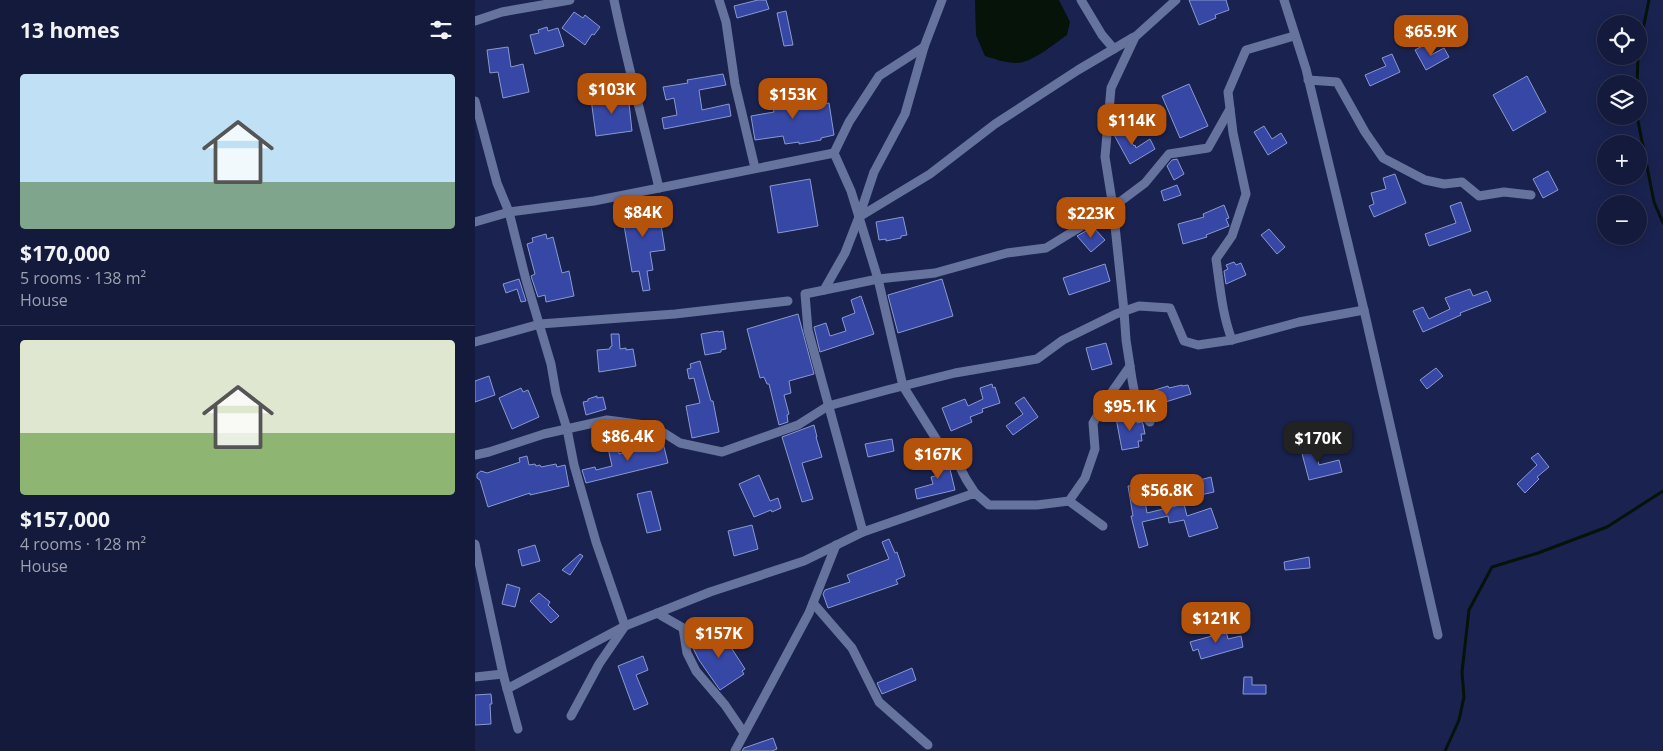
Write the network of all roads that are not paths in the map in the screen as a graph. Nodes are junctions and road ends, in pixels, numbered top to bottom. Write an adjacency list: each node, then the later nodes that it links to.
1 (570, 0): 8 (street)
2 (614, 0): 18 (street)
3 (719, 0): 17 (street)
4 (942, 0): 11 (street)
5 (1081, 0): 12 (street)
6 (1176, 0): 10 (street)
7 (1284, 0): 9 (street)
8 (475, 21)
9 (1294, 36): 13 (street); 15 (street)
10 (1135, 37): 12 (street); 20 (street)
11 (924, 47): 16 (street); 22 (street)
12 (1114, 49): 22 (street)
13 (1308, 80): 19 (street); 27 (street)
14 (475, 101): 21 (street)
15 (1230, 109): 20 (street); 30 (street)
16 (834, 152): 17 (street); 22 (street)
17 (755, 168): 18 (street)
18 (659, 188): 21 (street)
19 (1531, 195)
20 (1113, 207): 24 (street); 28 (street)
21 (509, 212): 23 (street); 29 (street)
22 (859, 217): 24 (street); 25 (street)
23 (475, 222)
24 (878, 278): 25 (street); 33 (street)
25 (824, 290): 34 (street)
26 (788, 301): 29 (street)
27 (1364, 310): 30 (street); 47 (street)
28 (1124, 311): 30 (street); 32 (street); 33 (street)
29 (540, 324): 31 (street); 36 (street)
30 (1232, 340)
31 (475, 342)
32 (1130, 366): 35 (street); 39 (street)
33 (903, 386): 34 (street); 38 (street)
34 (828, 406): 36 (street); 41 (street)
35 (1150, 422)
36 (567, 429): 37 (street); 46 (street)
37 (475, 455)
38 (975, 493): 39 (street); 41 (street)
39 (1069, 501): 40 (street)
40 (1103, 526)
41 (863, 532): 43 (street)
42 (475, 544): 48 (street)
43 (836, 545): 44 (street); 45 (street)
44 (813, 603): 53 (street); 54 (street)
45 (657, 613): 46 (street); 53 (street)
46 (625, 626): 50 (street); 51 (street)
47 (1438, 635)
48 (503, 674): 49 (street); 50 (street)
49 (475, 677)
50 (507, 689): 52 (street)
51 (571, 716)
52 (518, 728)
53 (744, 733): 55 (street)
54 (928, 745)
55 (735, 751)

